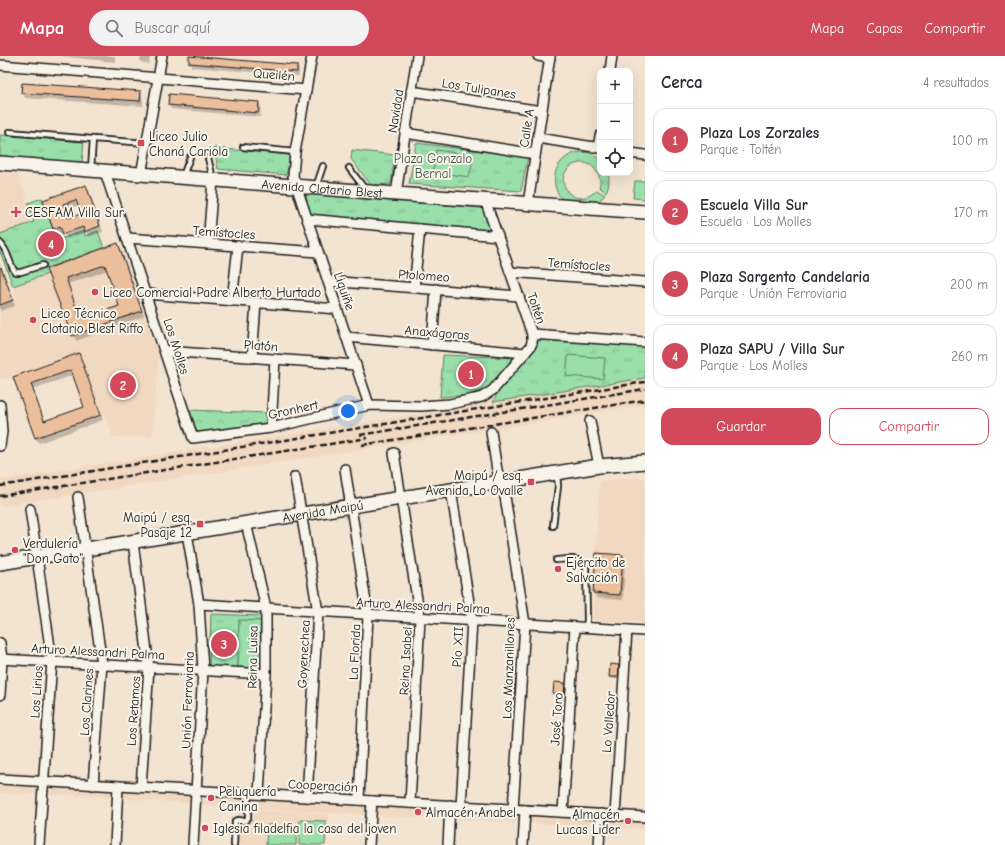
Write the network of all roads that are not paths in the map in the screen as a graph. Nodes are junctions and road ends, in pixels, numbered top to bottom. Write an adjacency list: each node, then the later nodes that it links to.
1 (162, 56): 9 (street)
2 (312, 56): 10 (street, Liquiñe)
3 (417, 56): 11 (street, Navidad)
4 (538, 56): 6 (street)
5 (612, 56): 8 (street)
6 (550, 57): 12 (street, Calle A)
7 (0, 65): 9 (street, Queilén)
8 (610, 68)
9 (158, 78): 10 (street, Queilén); 17 (street)
10 (306, 90): 20 (street, Liquiñe)
11 (411, 91): 12 (street, Los Tulipanes); 14 (street, Navidad)
12 (542, 111): 15 (street, Calle A)
13 (8, 132): 16 (lane)
14 (405, 133): 22 (street); 37 (street, Navidad)
15 (538, 138): 19 (street); 22 (street, Calle A)
16 (93, 139): 17 (lane); 29 (lane)
17 (147, 143): 31 (street)
18 (243, 148): 20 (lane)
19 (597, 148)
20 (295, 152): 34 (street, Liquiñe)
21 (633, 153): 23 (street)
22 (536, 154): 39 (street, Calle A)
23 (645, 155)
24 (190, 157): 32 (lane)
25 (208, 158): 33 (lane)
26 (0, 163): 29 (main road, Avenida Clotario Blest)
27 (323, 166): 35 (lane)
28 (349, 168): 36 (lane)
29 (91, 171): 30 (main road, Avenida Clotario Blest)
30 (106, 172): 31 (main road, Avenida Clotario Blest); 44 (street, Los Molles)
31 (142, 175): 32 (main road, Avenida Clotario Blest)
32 (182, 178): 33 (main road, Avenida Clotario Blest)
33 (213, 180): 34 (main road, Avenida Clotario Blest); 46 (street)
34 (295, 186): 35 (main road, Avenida Clotario Blest); 41 (street, Liquiñe)
35 (316, 187): 36 (main road, Avenida Clotario Blest)
36 (368, 192): 37 (main road, Avenida Clotario Blest)
37 (396, 194): 38 (main road, Avenida Clotario Blest)
38 (485, 200): 39 (main road, Avenida Clotario Blest); 43 (street, Toltén)
39 (528, 204): 40 (main road, Avenida Clotario Blest)
40 (645, 212)
41 (307, 219): 42 (street); 48 (street, Liquiñe)
42 (420, 229): 43 (street); 53 (street)
43 (498, 236): 50 (street, Toltén)
44 (128, 238): 46 (street, Temístocles); 55 (street, Los Molles)
45 (0, 243): 49 (lane)
46 (208, 244): 47 (street, Temístocles)
47 (238, 246): 48 (street, Temístocles); 57 (street)
48 (318, 252): 51 (street, Liquiñe)
49 (43, 265)
50 (510, 272): 52 (street, Temístocles); 56 (street, Toltén)
51 (328, 281): 53 (street, Ptolomeo); 59 (street, Liquiñe)
52 (645, 282)
53 (414, 288): 54 (street, Ptolomeo)
54 (436, 290): 56 (street, Ptolomeo); 63 (street)
55 (146, 294): 57 (street); 64 (street, Los Molles)
56 (519, 296): 60 (street, Toltén)
57 (232, 301): 58 (street)
58 (256, 303): 59 (street); 66 (street)
59 (337, 309): 61 (street, Liquiñe)
60 (532, 334): 62 (street); 65 (street, Toltén)
61 (346, 338): 63 (street, Anaxágoras); 68 (street, Liquiñe)
62 (645, 342)
63 (432, 345): 65 (street, Anaxágoras)
64 (165, 351): 66 (street, Platón); 75 (street, Los Molles)
65 (524, 353): 71 (street, Toltén)
66 (252, 358): 67 (street, Platón)
67 (276, 359): 68 (street, Platón); 73 (street)
68 (356, 365): 70 (street, Liquiñe)
69 (0, 405): 76 (street)
70 (369, 405): 71 (street, Gronhert); 73 (street, Gronhert)
71 (421, 406)
72 (590, 421): 78 (street)
73 (271, 428): 75 (street, Gronhert)
74 (490, 432): 83 (street, Los Manzanillones)
75 (193, 438)
76 (0, 446)
77 (394, 453): 86 (street, Reina Isabel)
78 (598, 461)
79 (645, 462): 81 (main road, Avenida Maipú)
80 (345, 469): 87 (street, La Florida)
81 (557, 473): 83 (main road, Avenida Maipú); 91 (lane)
82 (295, 477): 89 (street, Goyenechea)
83 (502, 481): 84 (main road, Avenida Maipú); 104 (street, Los Manzanillones)
84 (451, 490): 86 (main road, Avenida Maipú); 103 (street, Pío XII)
85 (78, 497): 94 (street, Los Clarines)
86 (402, 498): 87 (main road, Avenida Maipú); 102 (street, Reina Isabel)
87 (350, 506): 89 (main road, Avenida Maipú); 101 (street, La Florida)
88 (30, 509): 95 (street, Los Lirios)
89 (301, 514): 90 (main road, Avenida Maipú); 100 (street, Goyenechea)
90 (246, 523): 92 (main road, Avenida Maipú); 99 (street, Reina Luisa)
91 (553, 526)
92 (187, 533): 93 (main road, Avenida Maipú); 98 (street, Unión Ferroviaria)
93 (133, 542): 94 (main road, Avenida Maipú); 113 (street, Los Retamos)
94 (85, 549): 95 (main road, Avenida Maipú); 112 (street, Los Clarines)
95 (36, 557): 97 (main road, Avenida Maipú); 111 (street, Los Lirios)
96 (556, 560): 106 (lane)
97 (0, 563)
98 (199, 604): 99 (street, Arturo Alessandri Palma); 114 (street, Unión Ferroviaria)
99 (266, 608): 100 (street, Arturo Alessandri Palma); 115 (street, Reina Luisa)
100 (318, 612): 101 (street, Arturo Alessandri Palma); 125 (street, Goyenechea)
101 (368, 615): 102 (street, Arturo Alessandri Palma); 126 (street, La Florida)
102 (420, 618): 103 (street, Arturo Alessandri Palma); 128 (street, Reina Isabel)
103 (472, 621): 104 (street, Arturo Alessandri Palma); 130 (street, Pío XII)
104 (525, 624): 105 (street, Arturo Alessandri Palma); 131 (street, Los Manzanillones)
105 (575, 627): 106 (street, Arturo Alessandri Palma); 133 (street, José Toro)
106 (586, 628): 107 (street, Arturo Alessandri Palma)
107 (627, 630): 108 (street, Arturo Alessandri Palma); 135 (street, Lo Valledor)
108 (645, 631)
109 (0, 643): 110 (street)
110 (1, 659): 111 (street, Arturo Alessandri Palma); 116 (street)
111 (52, 661): 112 (street, Arturo Alessandri Palma); 118 (street, Los Lirios)
112 (102, 664): 113 (street, Arturo Alessandri Palma); 119 (street, Los Clarines)
113 (149, 667): 114 (street, Arturo Alessandri Palma); 121 (street, Los Retamos)
114 (203, 670): 115 (street, Arturo Alessandri Palma); 122 (street, Unión Ferroviaria)
115 (266, 674): 124 (street, Reina Luisa)
116 (0, 695)
117 (0, 779): 118 (street, Cooperación)
118 (43, 782): 119 (street, Cooperación); 137 (street, Los Lirios)
119 (93, 784): 120 (street, Cooperación)
120 (118, 786): 121 (street, Cooperación); 138 (street)
121 (141, 787): 122 (street, Cooperación)
122 (196, 790): 123 (street, Cooperación); 139 (street, Unión Ferroviaria)
123 (248, 794): 124 (street, Cooperación); 140 (lane)
124 (259, 794): 125 (street, Cooperación)
125 (307, 797): 126 (street, Cooperación)
126 (359, 800): 127 (street, Cooperación)
127 (372, 801): 128 (street, Cooperación); 141 (street)
128 (410, 803): 129 (street, Cooperación)
129 (450, 806): 130 (street, Cooperación); 142 (street)
130 (461, 806): 131 (street, Cooperación)
131 (513, 809): 132 (street, Cooperación)
132 (525, 810): 133 (street, Cooperación); 143 (street)
133 (563, 812): 134 (street, Cooperación)
134 (601, 814): 135 (street, Cooperación); 144 (street)
135 (615, 815): 136 (street, Cooperación)
136 (645, 817)
137 (39, 845)
138 (115, 845)
139 (194, 845)
140 (234, 845)
141 (369, 845)
142 (448, 845)
143 (523, 845)
144 (599, 845)

